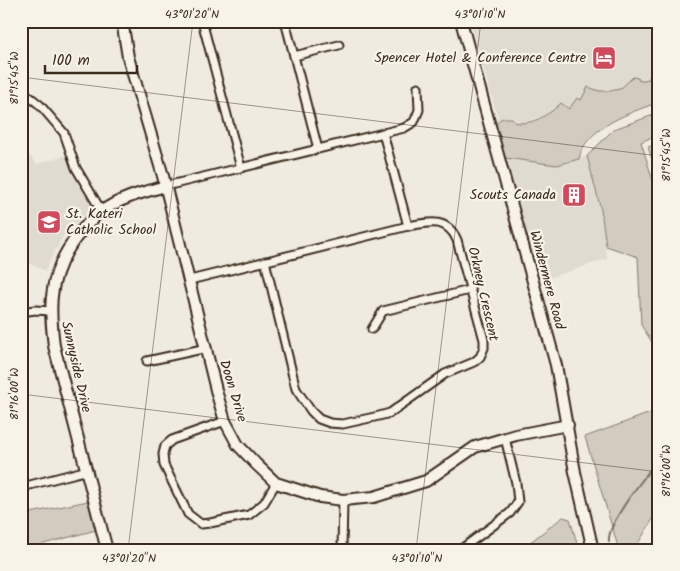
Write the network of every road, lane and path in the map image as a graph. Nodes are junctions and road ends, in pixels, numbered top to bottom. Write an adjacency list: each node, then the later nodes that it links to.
1 (25, 21): 6 (street)
2 (122, 21): 14 (street, Doon Drive)
3 (202, 21): 13 (street)
4 (285, 21): 8 (street)
5 (461, 21): 26 (street, Windermere Road)
6 (21, 22)
7 (339, 45): 8 (street)
8 (294, 56): 12 (street)
9 (418, 87): 11 (street)
10 (21, 90): 15 (street)
11 (383, 133): 12 (street); 16 (street)
12 (318, 149): 13 (street)
13 (241, 168): 14 (street)
14 (166, 186): 15 (street, Sunnyside Drive); 18 (street, Doon Drive)
15 (102, 212): 20 (street, Sunnyside Drive)
16 (408, 226): 17 (street, Orkney Crescent); 19 (street, Orkney Crescent)
17 (265, 261): 18 (street, Orkney Crescent); 19 (street, Orkney Crescent)
18 (190, 280): 23 (street, Doon Drive)
19 (470, 290): 22 (street)
20 (51, 311): 21 (street); 28 (street, Sunnyside Drive)
21 (21, 312)
22 (372, 329)
23 (207, 348): 24 (street); 25 (street, Doon Drive)
24 (147, 362)
25 (225, 421): 29 (street, Doon Drive); 29 (street)
26 (568, 425): 27 (street, Doon Drive); 35 (street, Windermere Road)
27 (505, 438): 31 (street, Doon Drive); 34 (street)
28 (88, 470): 30 (street); 32 (street, Sunnyside Drive)
29 (276, 483): 31 (street, Doon Drive)
30 (21, 486)
31 (343, 500): 33 (street)
32 (107, 550)
33 (342, 550)
34 (460, 550)
35 (593, 550)

